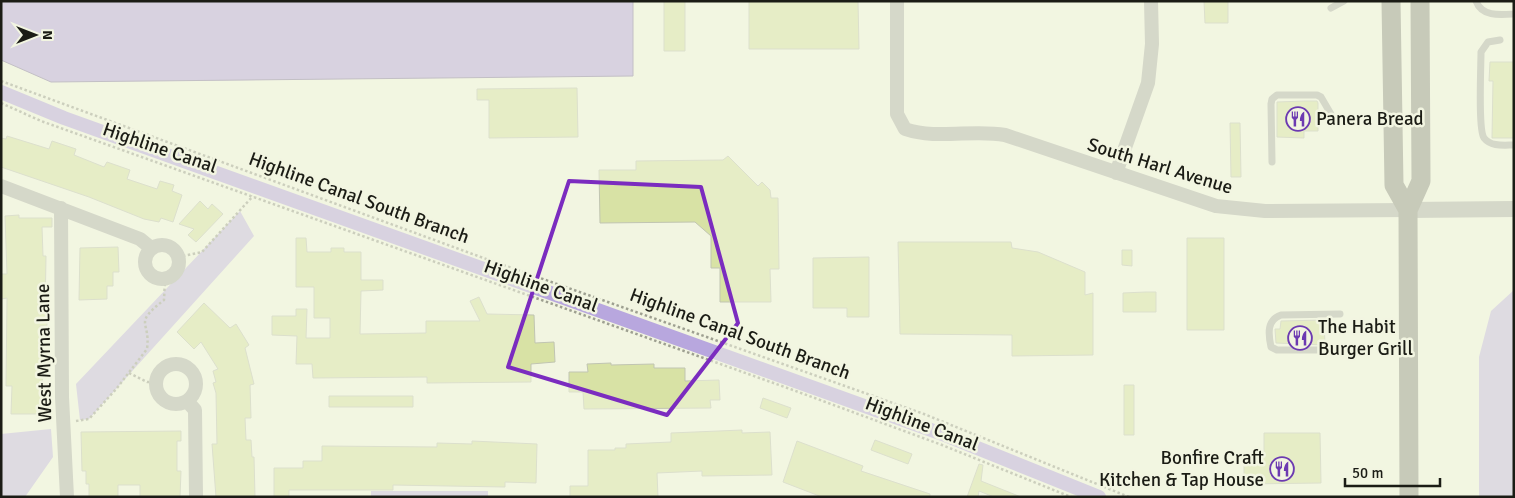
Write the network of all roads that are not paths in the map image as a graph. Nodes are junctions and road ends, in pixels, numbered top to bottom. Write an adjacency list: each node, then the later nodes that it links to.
1 (897, 1): 13 (street, South Harl Avenue)
2 (1152, 1): 13 (street)
3 (1344, 1): 7 (lane)
4 (1391, 1): 17 (main road)
5 (1420, 1): 17 (main road)
6 (1476, 1): 8 (lane)
7 (1331, 8)
8 (1514, 14)
9 (1500, 40): 11 (lane)
10 (1335, 121): 12 (lane)
11 (1514, 145)
12 (1272, 162)
13 (1116, 173): 17 (street, South Harl Avenue)
14 (1, 186): 15 (street)
15 (61, 208): 18 (street); 22 (street, West Myrna Lane)
16 (1514, 209): 17 (street)
17 (1408, 210): 24 (main road)
18 (151, 248): 18 (street)
19 (1340, 314): 20 (lane)
20 (1340, 350)
21 (187, 401): 21 (street); 23 (street)
22 (67, 497)
23 (196, 497)
24 (1409, 497)

